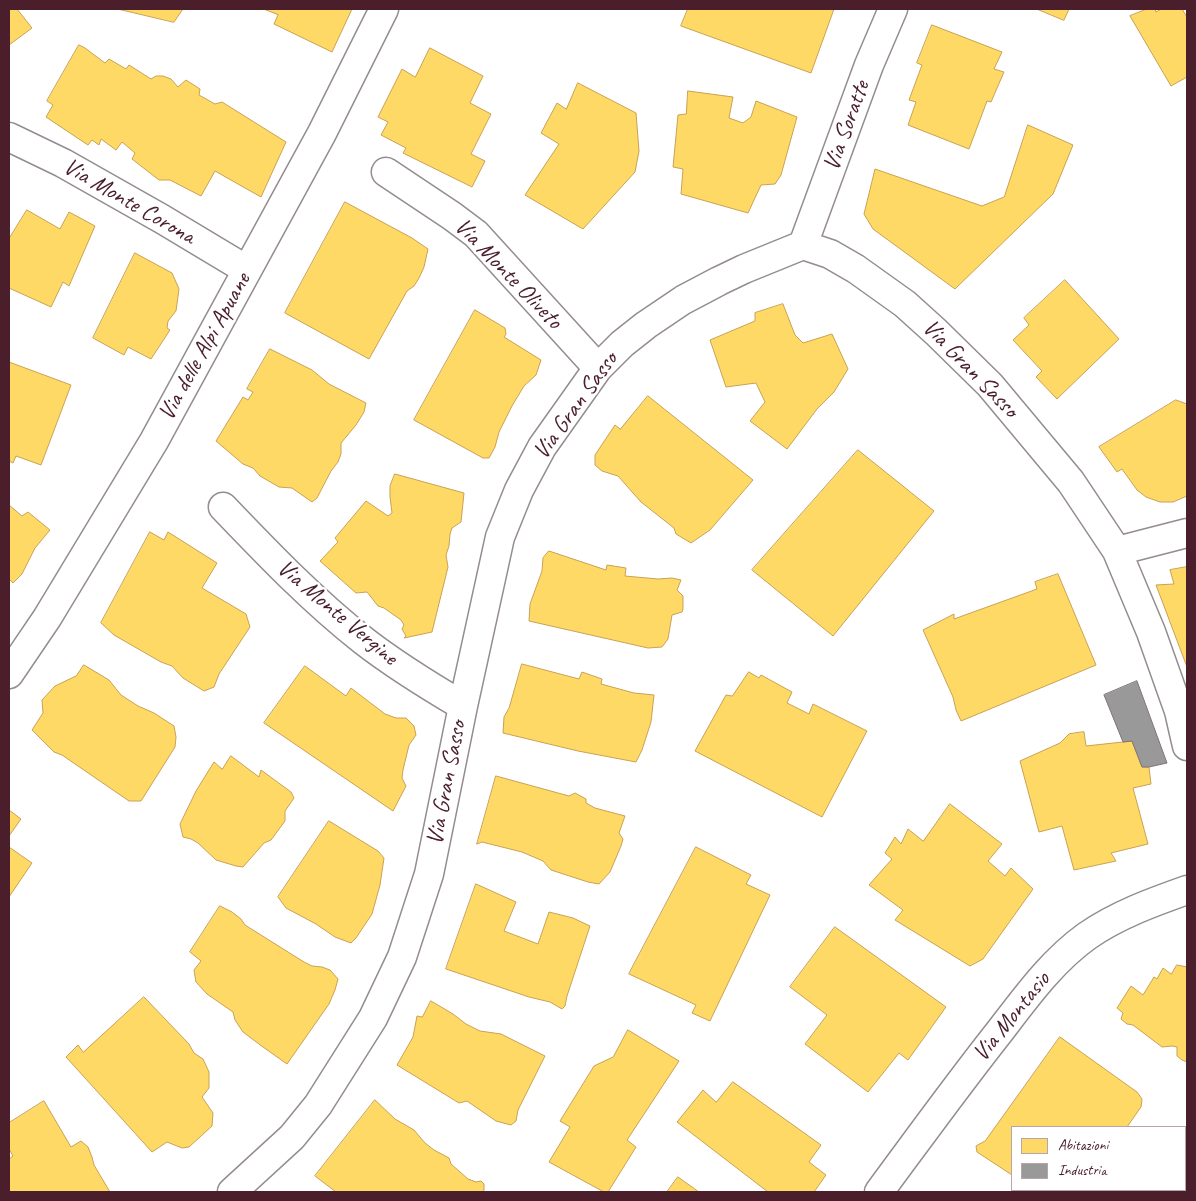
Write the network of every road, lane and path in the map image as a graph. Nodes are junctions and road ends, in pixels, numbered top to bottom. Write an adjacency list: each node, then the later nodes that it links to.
1 (384, 9): 6 (street, Via delle Alpi Apuane)
2 (893, 9): 5 (street, Via Soratte)
3 (9, 137): 6 (street, Via Monte Corona)
4 (386, 172): 7 (street, Via Monte Oliveto)
5 (803, 245): 7 (street, Via Gran Sasso); 10 (street, Via Gran Sasso)
6 (247, 270): 11 (street, Via delle Alpi Apuane)
7 (598, 368): 12 (street, Via Gran Sasso)
8 (223, 507): 12 (street, Via Monte Vergine)
9 (1187, 533): 10 (street)
10 (1117, 551): 13 (street, Via Gran Sasso)
11 (9, 674)
12 (462, 706): 15 (street, Via Gran Sasso)
13 (1187, 746)
14 (1187, 890): 16 (street, Via Montasio)
15 (232, 1192)
16 (878, 1192)

